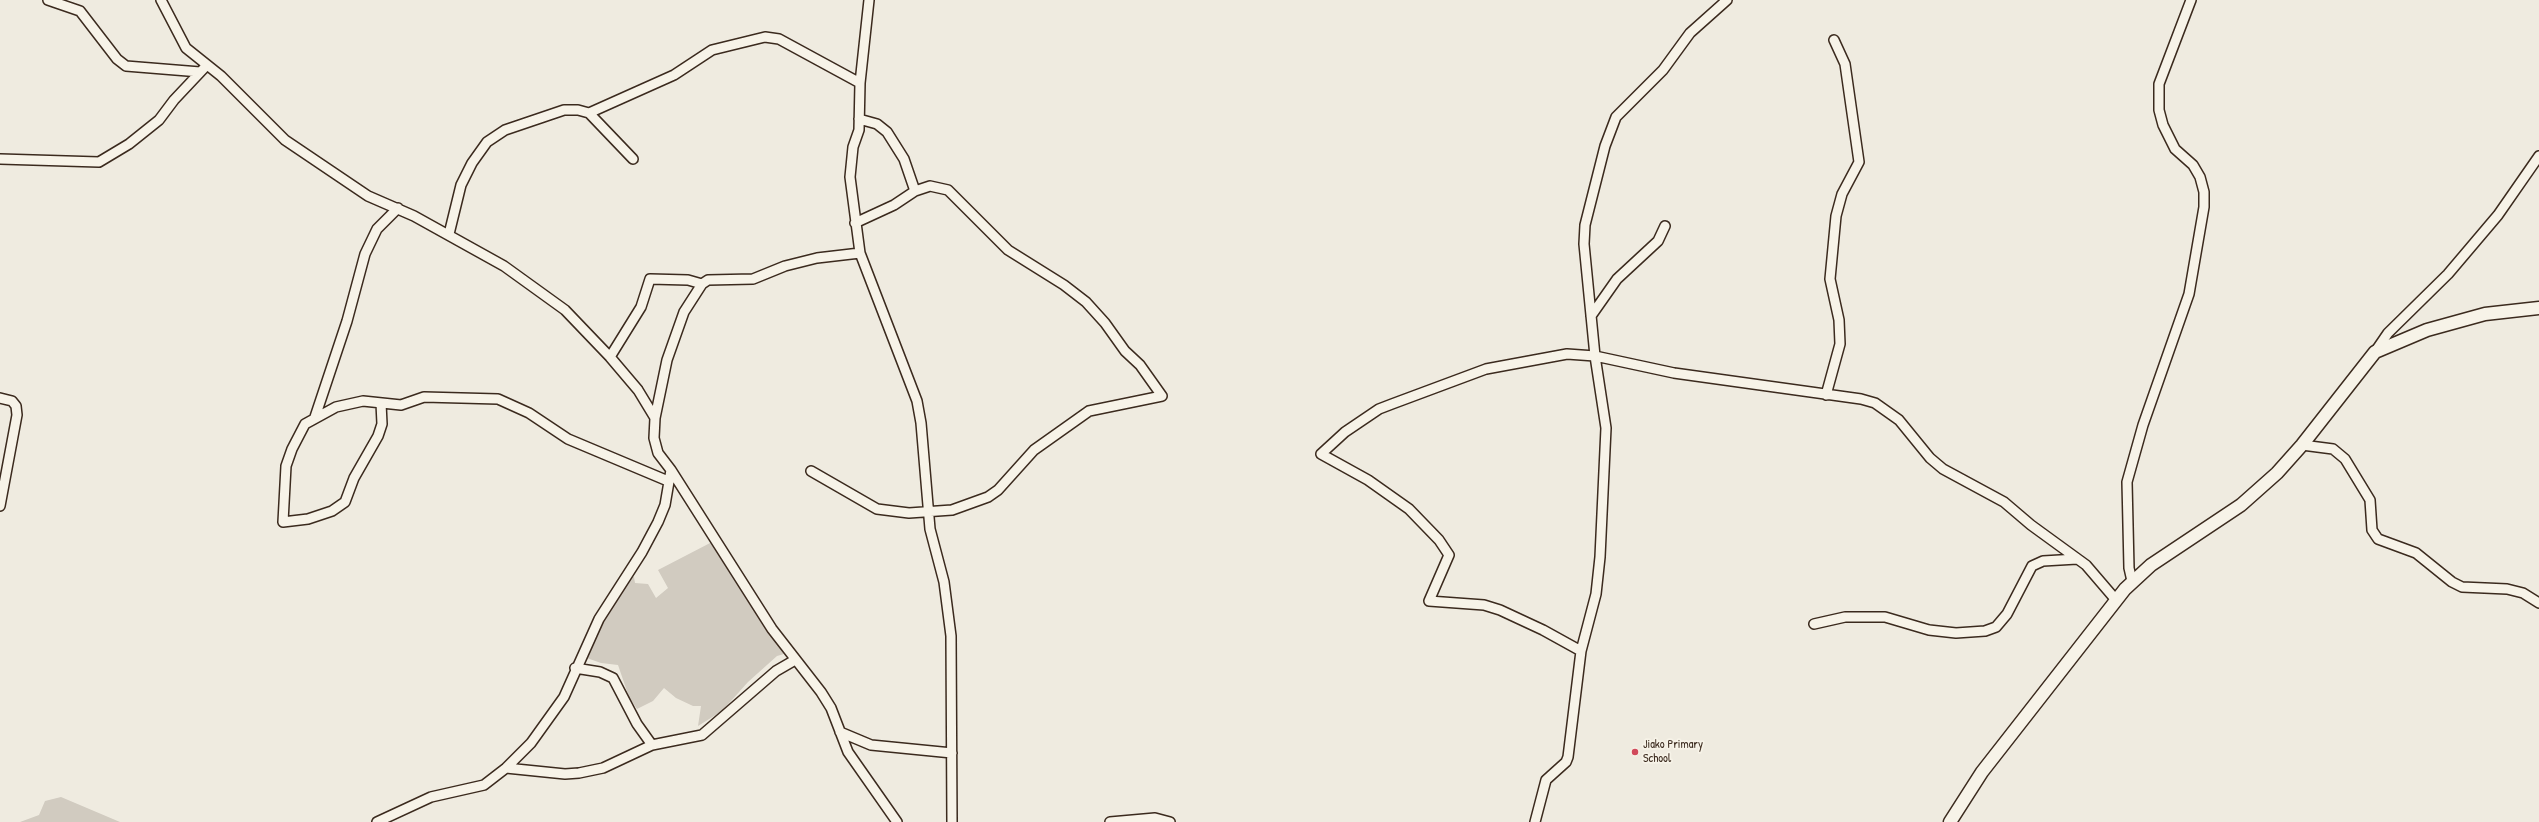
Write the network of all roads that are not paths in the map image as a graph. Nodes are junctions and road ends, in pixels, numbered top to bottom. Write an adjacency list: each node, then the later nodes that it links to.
1 (48, 0): 7 (street)
2 (161, 0): 7 (street)
3 (1727, 0): 22 (street)
4 (2191, 0): 38 (street)
5 (870, 1): 8 (street)
6 (1834, 40): 26 (street)
7 (204, 68): 12 (street); 15 (street)
8 (860, 83): 9 (street); 10 (street)
9 (589, 113): 13 (street); 18 (street)
10 (859, 119): 14 (street); 16 (street)
11 (2539, 156): 23 (street)
12 (0, 159)
13 (633, 159)
14 (915, 191): 16 (street); 36 (street)
15 (398, 208): 18 (street); 29 (street)
16 (856, 223): 19 (street)
17 (1666, 226): 22 (street)
18 (448, 234): 25 (street)
19 (860, 254): 20 (street); 36 (street)
20 (702, 284): 25 (street); 30 (street)
21 (2539, 308): 23 (street)
22 (1591, 316): 24 (street)
23 (2375, 352): 31 (street)
24 (1595, 356): 26 (street); 42 (street); 42 (street)
25 (610, 357): 30 (street)
26 (1826, 395): 37 (street)
27 (0, 398): 35 (street)
28 (380, 403): 29 (street); 29 (street); 34 (street)
29 (315, 417)
30 (655, 418): 32 (street)
31 (2302, 445): 38 (street); 40 (street)
32 (671, 470): 34 (street); 43 (street)
33 (811, 471): 36 (street)
34 (668, 480): 44 (street)
35 (0, 506)
36 (929, 513): 47 (street)
37 (2077, 559): 39 (street); 41 (street)
38 (2132, 581): 39 (street)
39 (2116, 600): 55 (street)
40 (2539, 603)
41 (1814, 624)
42 (1580, 652): 54 (street)
43 (795, 660): 45 (street); 46 (street)
44 (575, 668): 46 (street); 48 (street)
45 (840, 732): 47 (street); 50 (street)
46 (652, 745): 48 (street)
47 (952, 753): 51 (street)
48 (506, 768): 49 (street)
49 (377, 822)
50 (897, 822)
51 (952, 822)
52 (1110, 822): 53 (street)
53 (1170, 822)
54 (1535, 822)
55 (1950, 822)

